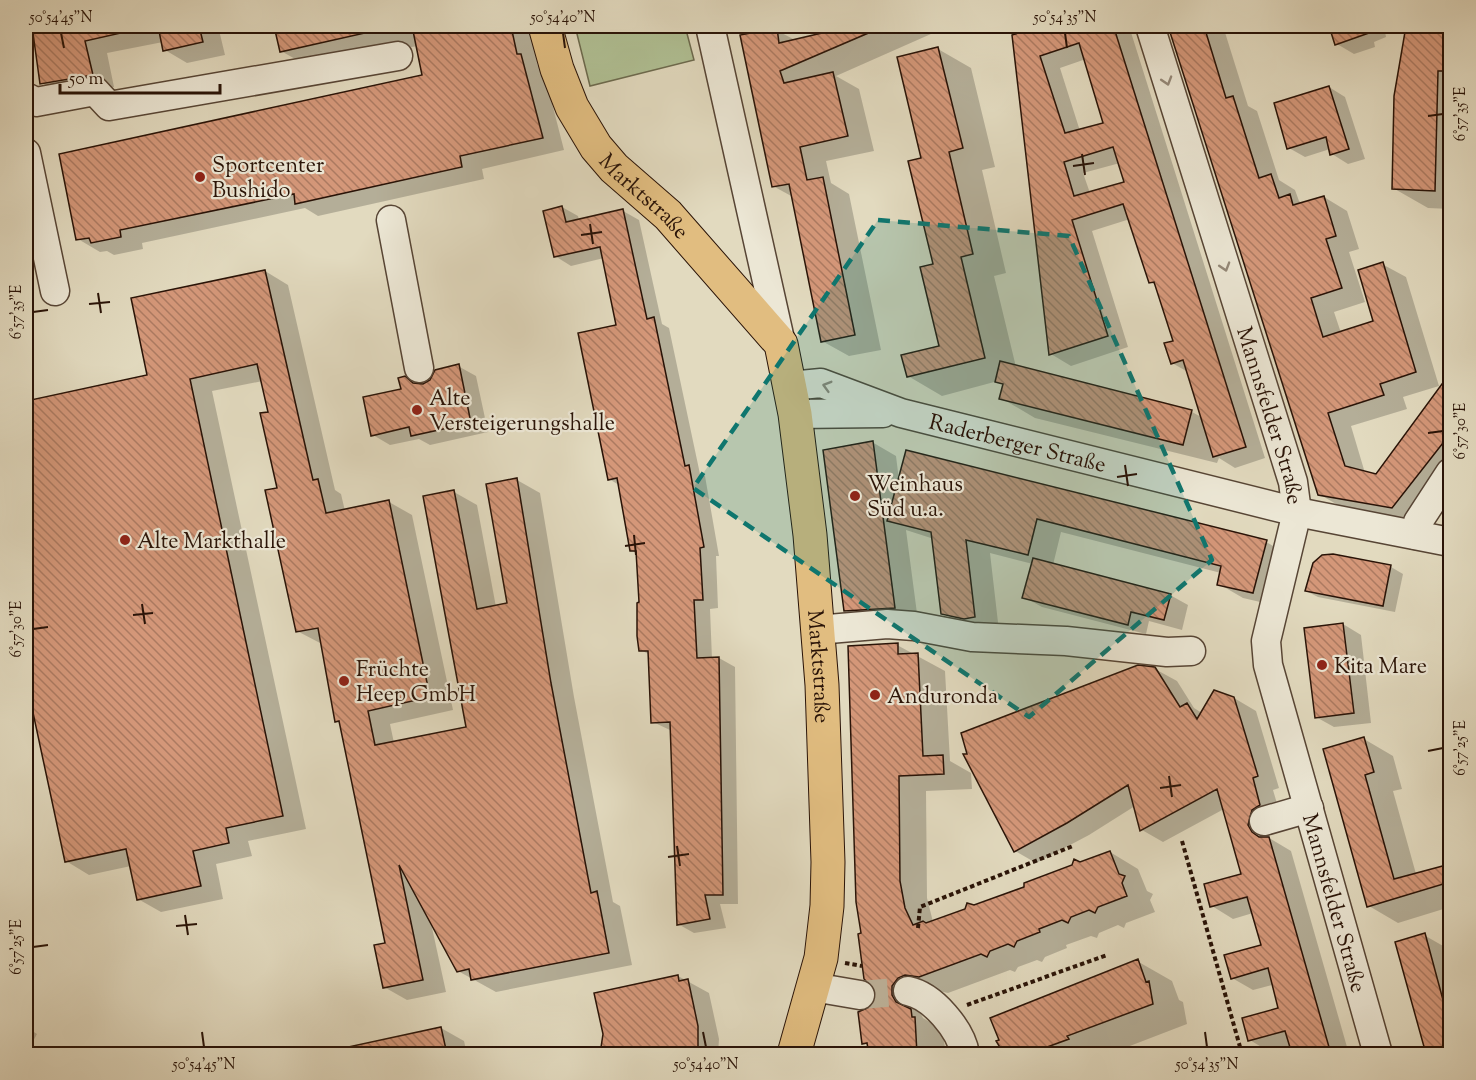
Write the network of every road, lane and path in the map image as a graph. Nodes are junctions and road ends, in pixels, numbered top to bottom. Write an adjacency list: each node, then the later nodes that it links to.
1 (545, 26): 9 (main road, Marktstraße)
2 (710, 26): 9 (street, Marktstraße)
3 (1150, 26): 13 (street, Mannsfelder Straße, one-way to 13)
4 (398, 56): 5 (street)
5 (26, 97)
6 (26, 153): 8 (street)
7 (391, 220): 10 (street)
8 (55, 291)
9 (781, 344): 11 (main road, Marktstraße)
10 (419, 368)
11 (793, 400): 13 (street, Raderberger Straße); 16 (main road, Marktstraße)
12 (1450, 473): 14 (street)
13 (1297, 512): 14 (street, Raderberger Straße); 18 (street, Mannsfelder Straße)
14 (1416, 535): 15 (street, Raderberger Straße)
15 (1450, 542)
16 (818, 630): 17 (street); 24 (main road, Marktstraße)
17 (1191, 651)
18 (1309, 808): 19 (street); 31 (street, Mannsfelder Straße)
19 (1264, 821)
20 (1182, 842): 30 (path)
21 (1072, 846): 22 (path)
22 (918, 928)
23 (1107, 955): 27 (path)
24 (813, 987): 26 (street); 28 (main road, Marktstraße)
25 (908, 991): 27 (street)
26 (860, 995)
27 (951, 1024): 29 (street)
28 (794, 1054)
29 (965, 1054)
30 (1242, 1054)
31 (1378, 1054)

